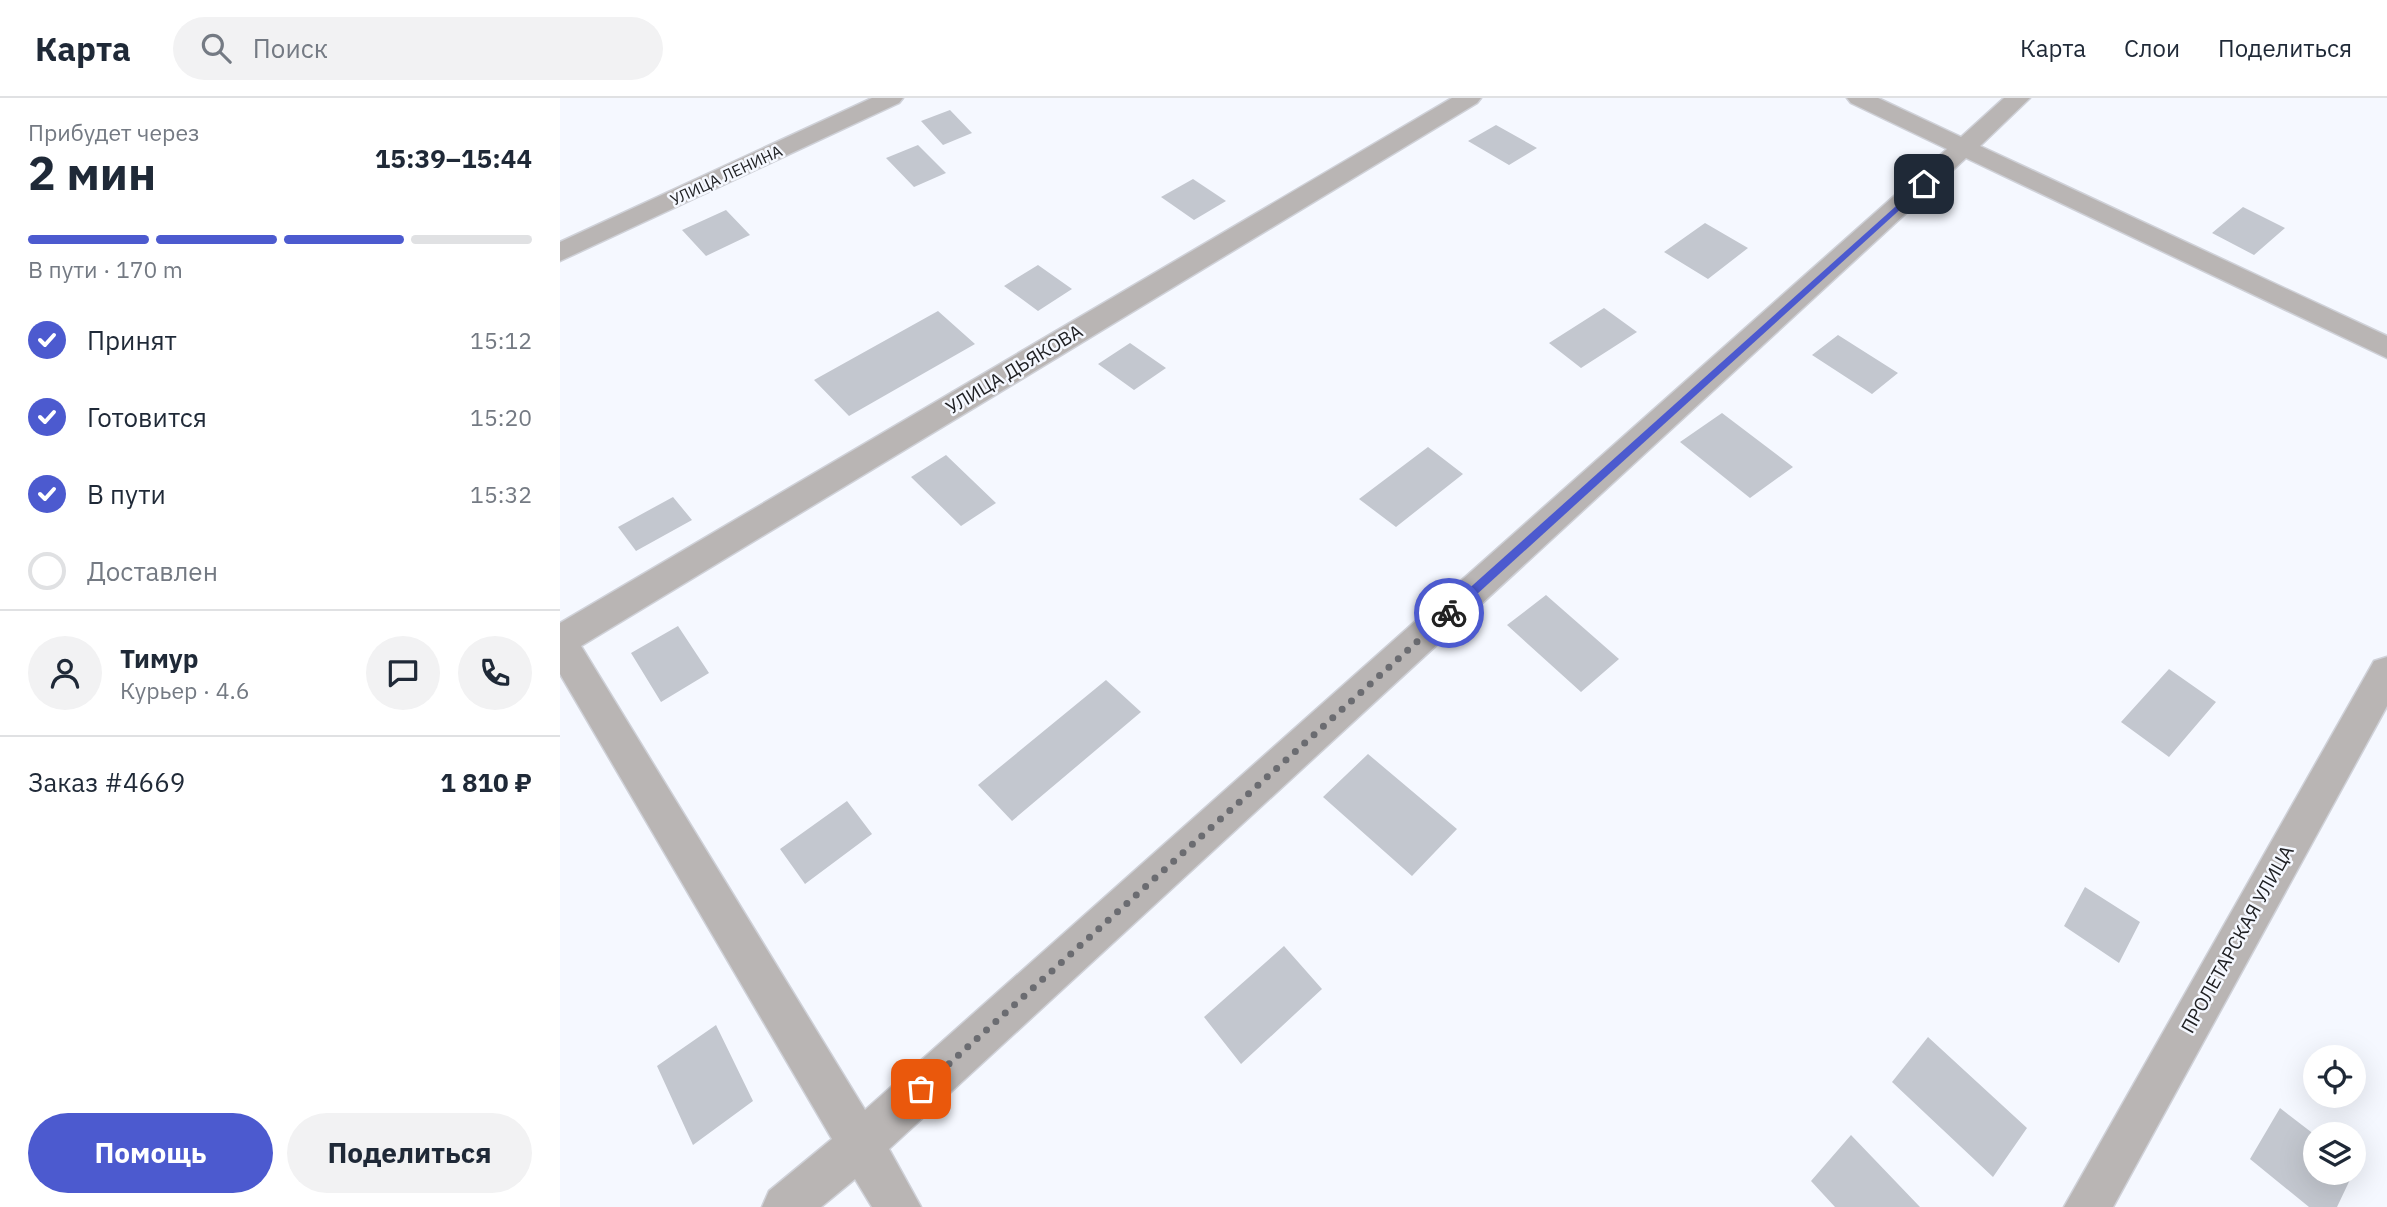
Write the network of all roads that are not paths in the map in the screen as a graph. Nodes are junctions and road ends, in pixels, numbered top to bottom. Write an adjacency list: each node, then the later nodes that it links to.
1 (891, 98): 6 (street, УЛИЦА ЛЕНИНА)
2 (1469, 98): 8 (street, УЛИЦА ДЬЯКОВА)
3 (1859, 98): 5 (street)
4 (2018, 98): 5 (street)
5 (1965, 147): 7 (street); 10 (street)
6 (560, 252)
7 (2387, 348)
8 (560, 642): 10 (street)
9 (2387, 672): 13 (street, ПРОЛЕТАРСКАЯ УЛИЦА)
10 (860, 1145): 11 (street); 12 (street)
11 (786, 1207)
12 (898, 1207)
13 (2087, 1207)

